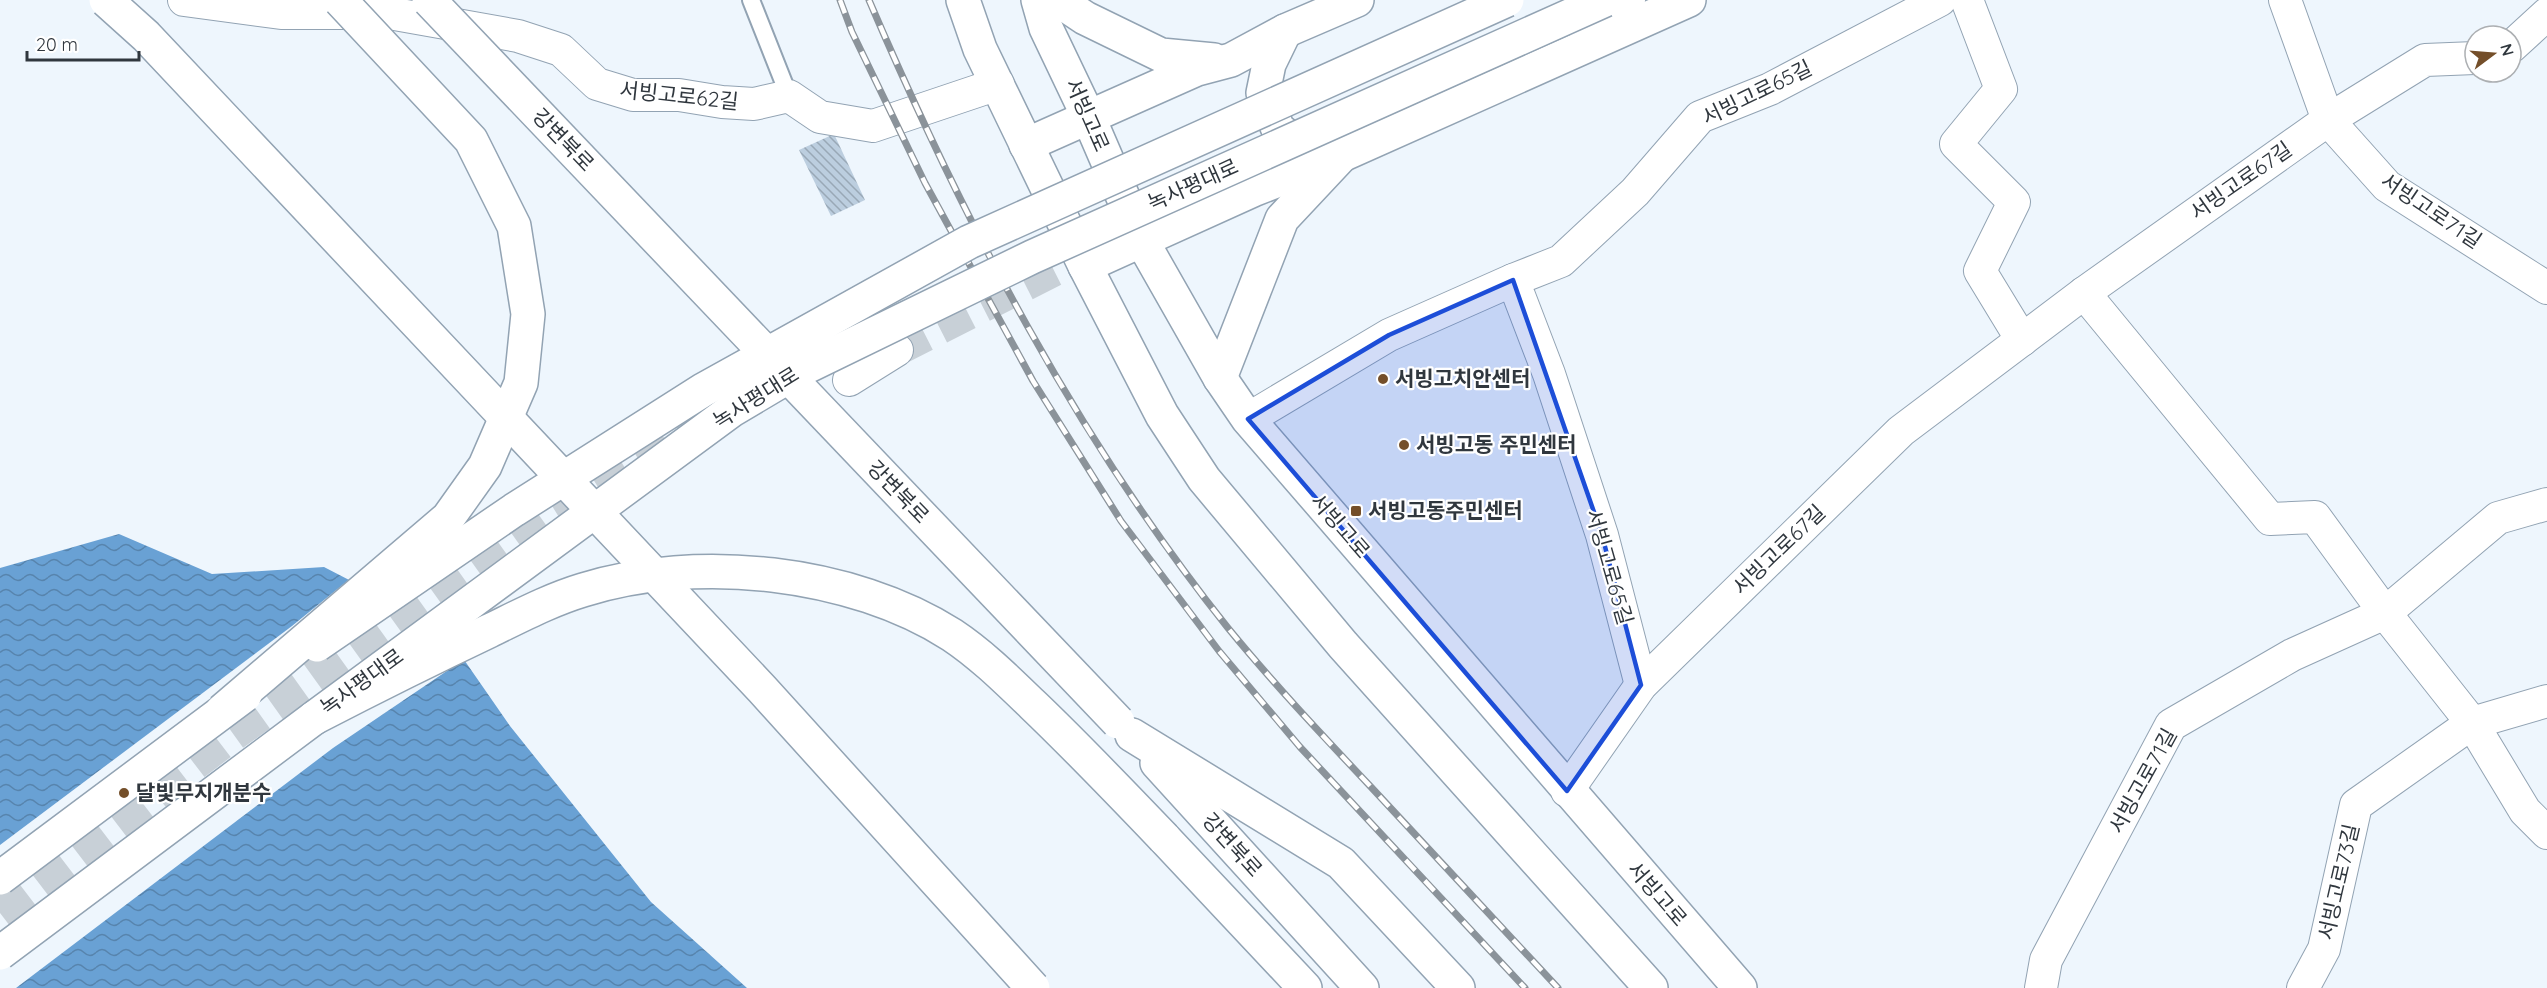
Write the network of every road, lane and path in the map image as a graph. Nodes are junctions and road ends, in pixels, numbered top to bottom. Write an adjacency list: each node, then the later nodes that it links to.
1 (106, 0): 50 (main road, bridge)
2 (184, 0): 23 (street, 서빙고로62길)
3 (340, 0): 42 (main road, bridge)
4 (429, 0): 45 (main road, 강변북로, bridge)
5 (751, 0): 23 (lane)
6 (963, 0): 22 (main road)
7 (1038, 0): 24 (main road, 서빙고로)
8 (1058, 0): 21 (main road)
9 (1358, 0): 18 (main road)
10 (1507, 0): 42 (main road, 녹사평대로, bridge)
11 (1605, 0): 43 (main road, 녹사평대로, bridge)
12 (1629, 0): 26 (street)
13 (1689, 0): 26 (main road)
14 (1940, 0): 30 (street, 서빙고로65길)
15 (1967, 0): 33 (street)
16 (2285, 0): 25 (street)
17 (2547, 14): 19 (street)
18 (1286, 31): 21 (main road); 26 (main road)
19 (2523, 35)
20 (2463, 58): 25 (street, 서빙고로67길)
21 (1231, 60): 24 (main road)
22 (998, 84): 23 (street); 27 (main road)
23 (789, 96)
24 (1088, 116): 27 (main road); 28 (main road, 서빙고로)
25 (2328, 120): 31 (street, 서빙고로71길); 32 (street, 서빙고로67길)
26 (1335, 144): 28 (main road); 35 (main road)
27 (1026, 145): 29 (main road)
28 (1142, 241): 29 (main road); 35 (main road, 서빙고로)
29 (1085, 266): 54 (main road)
30 (1513, 280): 37 (street, 서빙고로65길); 40 (street, 서빙고로65길)
31 (2547, 288)
32 (2084, 293): 33 (street, 서빙고로67길); 39 (street)
33 (2022, 340): 40 (street, 서빙고로67길)
34 (897, 350): 36 (street)
35 (1220, 378): 37 (main road, 서빙고로)
36 (849, 380)
37 (1248, 419): 46 (main road, 서빙고로)
38 (2547, 504): 39 (street, 서빙고로71길)
39 (2385, 613): 44 (street); 56 (street, 서빙고로71길)
40 (1641, 685): 46 (street, 서빙고로67길)
41 (2547, 701): 44 (street, 서빙고로73길)
42 (222, 711): 48 (main road, 녹사평대로, bridge)
43 (314, 718): 49 (main road, 녹사평대로, bridge); 51 (main road, bridge)
44 (2472, 723): 47 (street); 57 (street, 서빙고로73길)
45 (1125, 729): 52 (main road, 강변북로); 53 (main road)
46 (1567, 791): 55 (main road, 서빙고로)
47 (2547, 833)
48 (0, 878)
49 (0, 953)
50 (1033, 988)
51 (1305, 988)
52 (1362, 988)
53 (1458, 988)
54 (1651, 988)
55 (1740, 988)
56 (2041, 988)
57 (2302, 988)

